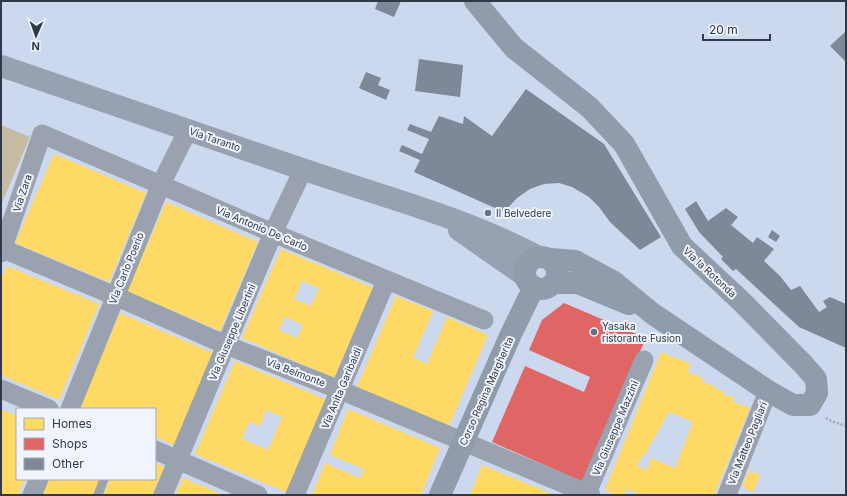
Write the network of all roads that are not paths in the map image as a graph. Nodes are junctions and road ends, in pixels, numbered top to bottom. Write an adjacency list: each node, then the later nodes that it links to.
1 (475, 1): 20 (main road, Via la Rotonda)
2 (1, 66): 3 (street, Via Taranto)
3 (188, 130): 5 (street, Via Taranto); 6 (street, Via Carlo Poerio)
4 (42, 134): 6 (street, Via Antonio De Carlo); 9 (street, Via Zara)
5 (303, 170): 7 (street, Via Taranto); 8 (street, Via Giuseppe Libertini)
6 (161, 184): 8 (street, Via Antonio De Carlo); 13 (street, Via Carlo Poerio)
7 (430, 210): 10 (street, Via Taranto); 12 (street, Via Taranto)
8 (273, 233): 11 (street, Via Antonio De Carlo); 16 (street, Via Giuseppe Libertini)
9 (2, 250): 13 (street, Via Belmonte)
10 (544, 258): 12 (main road, Corso Regina Margherita); 12 (main road); 14 (main road, Via la Rotonda)
11 (386, 281): 15 (street, Via Antonio De Carlo); 19 (street, Via Anita Garibaldi)
12 (538, 282): 14 (main road, Via la Rotonda); 23 (main road, Corso Regina Margherita)
13 (115, 296): 16 (street, Via Belmonte); 22 (street, Via Carlo Poerio)
14 (653, 314): 20 (main road, Via la Rotonda)
15 (484, 320)
16 (226, 345): 19 (street, Via Belmonte); 25 (street, Via Giuseppe Libertini)
17 (644, 360): 28 (street, Via Giuseppe Mazzini)
18 (1, 389): 21 (street)
19 (340, 390): 23 (street, Via Belmonte); 33 (street, Via Anita Garibaldi)
20 (768, 391): 35 (street, Via Matteo Pagliari)
21 (48, 408)
22 (70, 408)
23 (463, 442): 28 (street, Via Belmonte); 34 (main road, Corso Regina Margherita)
24 (156, 450): 25 (street)
25 (178, 459): 31 (street, Via Giuseppe Libertini); 32 (street)
26 (39, 480): 29 (street)
27 (104, 480): 30 (lane)
28 (588, 494)
29 (32, 495)
30 (98, 495)
31 (163, 495)
32 (258, 495)
33 (295, 495)
34 (440, 495)
35 (727, 495)

